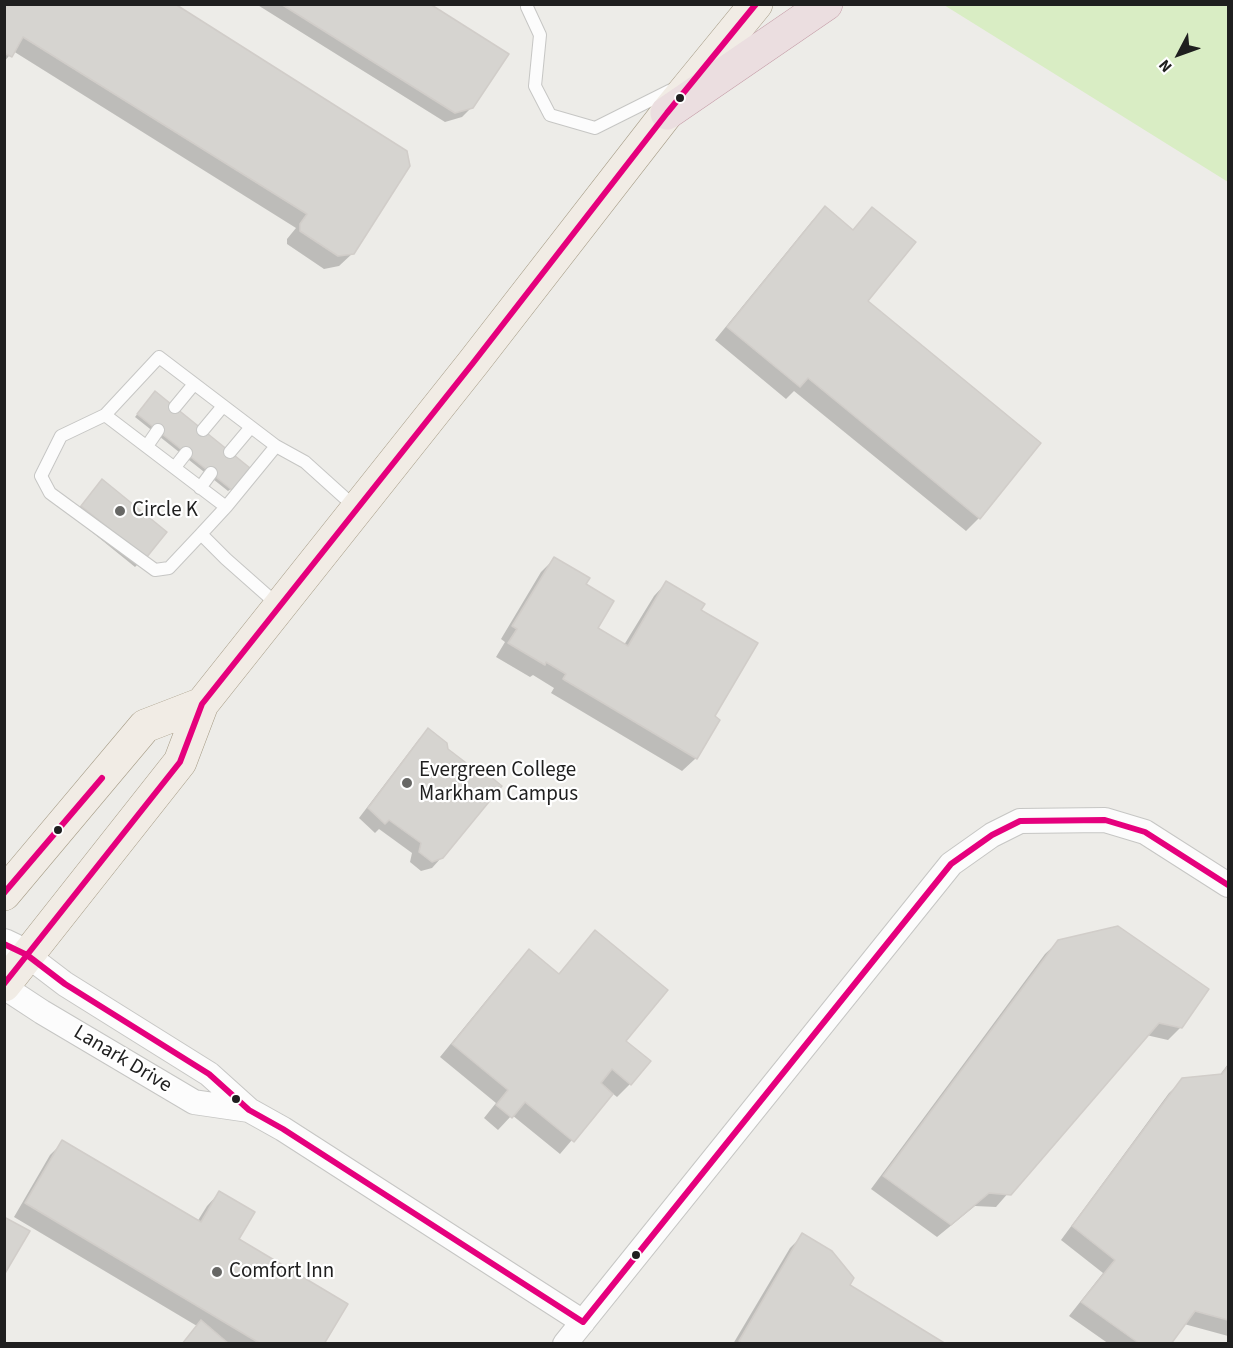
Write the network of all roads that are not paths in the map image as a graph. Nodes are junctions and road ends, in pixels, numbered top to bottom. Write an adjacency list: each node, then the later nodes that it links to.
1 (826, 4): 5 (highway)
2 (758, 5): 4 (main road)
3 (527, 7): 4 (lane)
4 (697, 77): 5 (main road)
5 (667, 113): 21 (main road)
6 (194, 384): 7 (lane); 8 (lane); 9 (lane)
7 (223, 406): 10 (lane); 12 (lane)
8 (175, 407)
9 (105, 415): 13 (lane); 22 (lane)
10 (251, 427): 14 (lane); 15 (lane)
11 (158, 430): 13 (lane)
12 (204, 430)
13 (147, 446): 17 (lane)
14 (276, 446): 20 (lane); 21 (lane)
15 (230, 452)
16 (186, 453): 17 (lane)
17 (175, 467): 19 (lane)
18 (212, 473): 19 (lane)
19 (200, 488): 20 (lane)
20 (226, 507): 22 (lane)
21 (357, 508): 23 (main road)
22 (201, 534): 23 (lane)
23 (280, 606): 24 (main road)
24 (202, 704): 26 (main road); 27 (main road)
25 (1228, 885): 30 (street)
26 (4, 894)
27 (16, 949): 28 (main road); 29 (street, Lanark Drive)
28 (4, 986): 29 (street, Lanark Drive)
29 (249, 1110): 30 (street, Lanark Drive)
30 (583, 1322): 31 (street)
31 (565, 1344)

